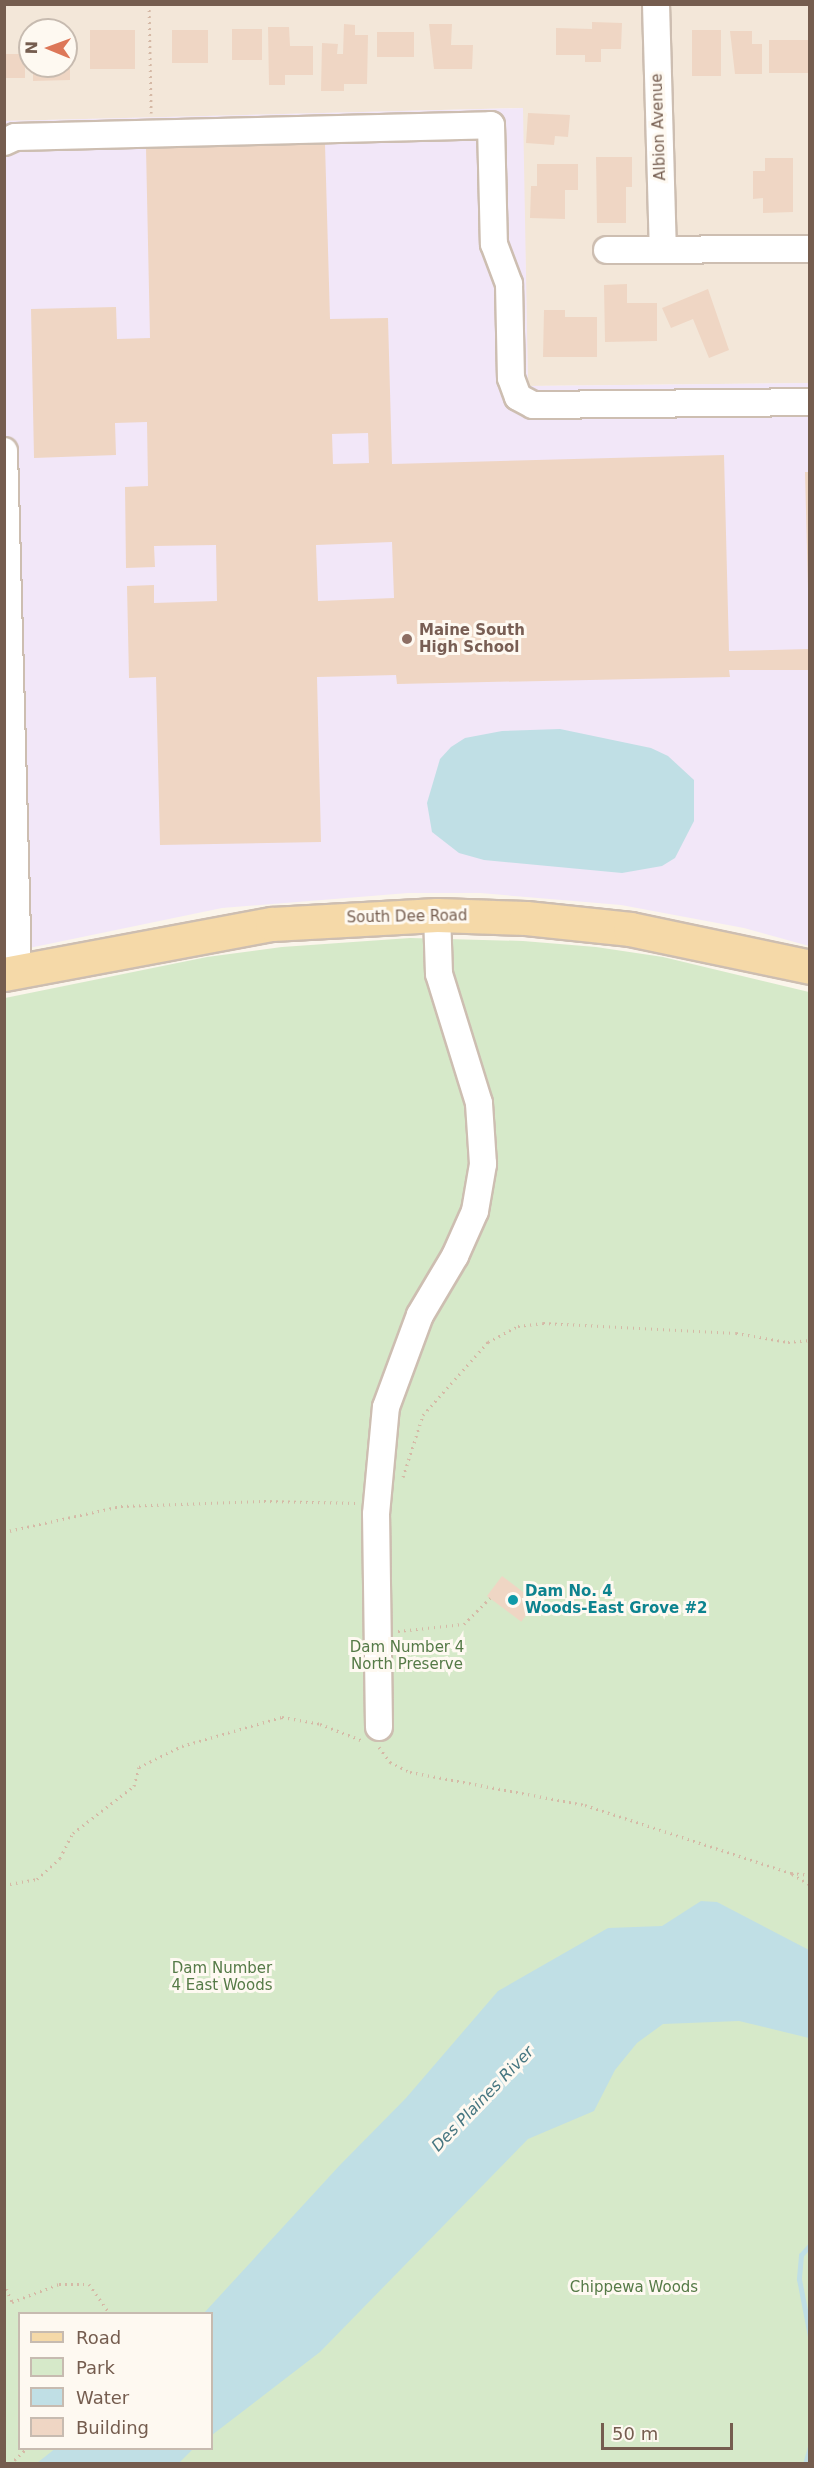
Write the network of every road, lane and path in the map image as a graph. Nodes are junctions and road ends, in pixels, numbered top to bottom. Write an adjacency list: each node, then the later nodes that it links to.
1 (149, 4): 3 (path)
2 (656, 4): 5 (street, Albion Avenue)
3 (151, 133): 4 (street); 8 (street)
4 (4, 142)
5 (663, 249): 6 (street); 7 (street)
6 (810, 249)
7 (606, 250)
8 (810, 402)
9 (4, 451): 12 (street)
10 (437, 915): 11 (main road, South Dee Road); 12 (main road, South Dee Road); 18 (street)
11 (810, 968)
12 (11, 973)
13 (810, 1340): 14 (path)
14 (402, 1478)
15 (366, 1502): 16 (path)
16 (4, 1532)
17 (490, 1598): 18 (path)
18 (378, 1631): 19 (street)
19 (379, 1737): 20 (path); 22 (path)
20 (791, 1873): 21 (path); 23 (path)
21 (810, 1875)
22 (4, 1885)
23 (810, 1885)
24 (4, 2283): 25 (path)
25 (109, 2312)
26 (25, 2450): 27 (path)
27 (10, 2463)

